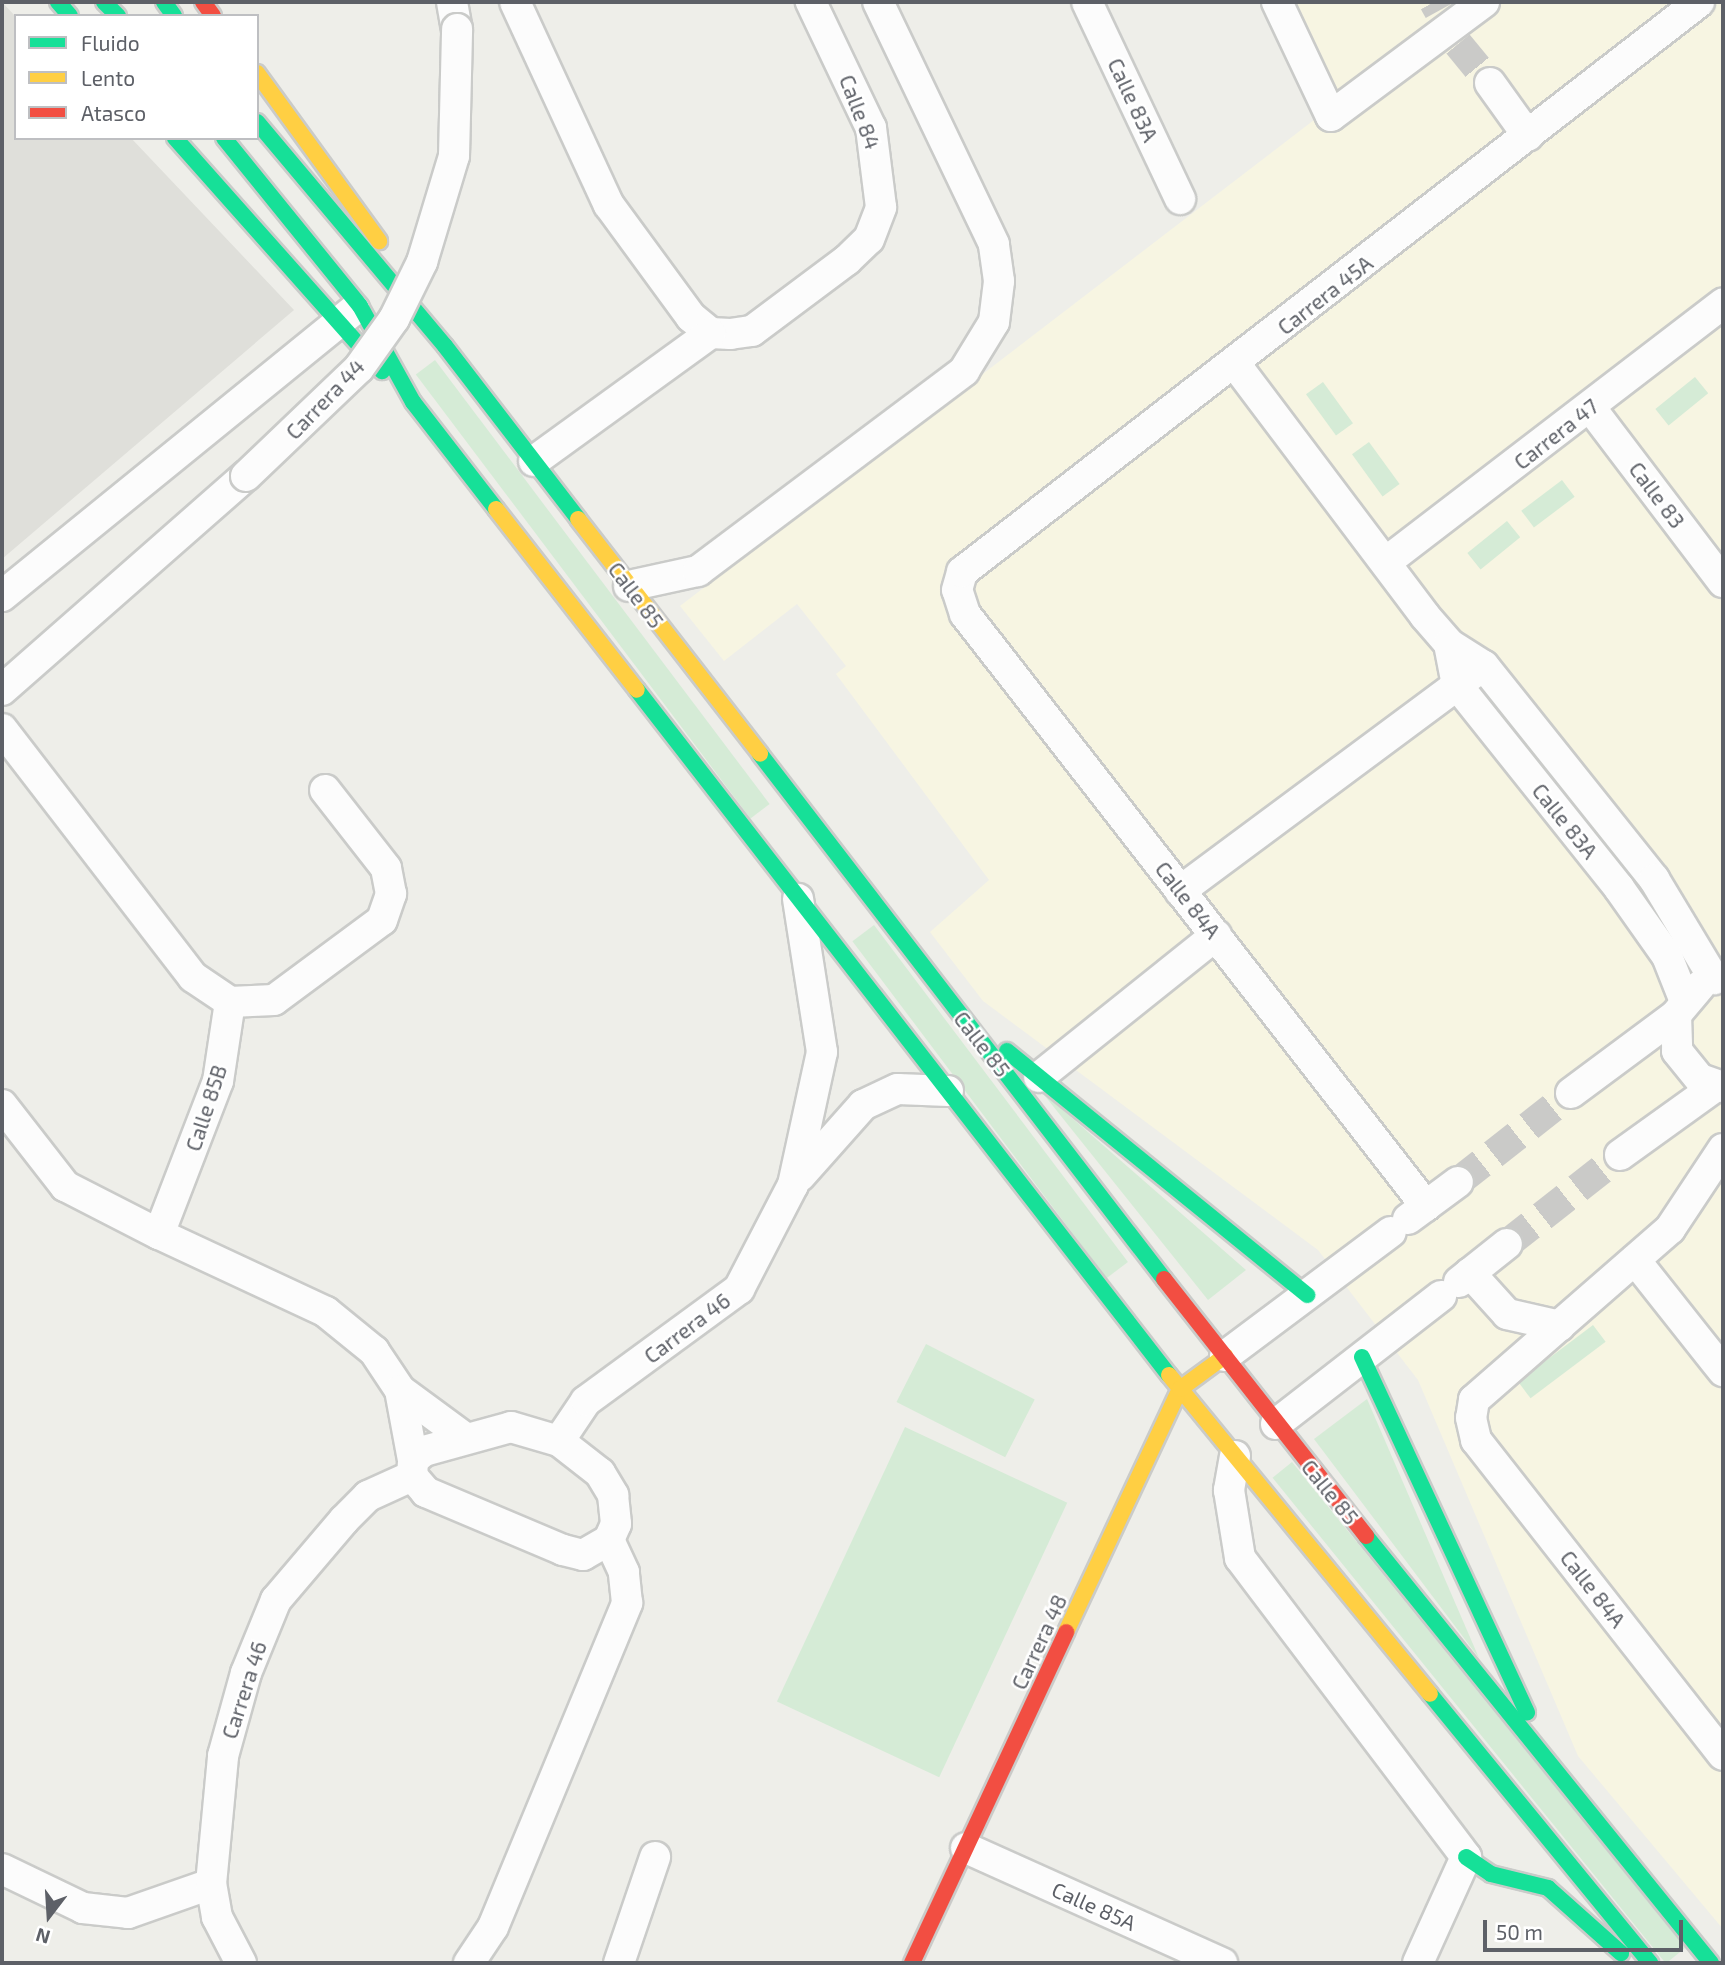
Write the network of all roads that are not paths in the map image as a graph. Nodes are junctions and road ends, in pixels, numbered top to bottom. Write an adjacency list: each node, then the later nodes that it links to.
1 (515, 2): 19 (street)
2 (811, 2): 19 (street, Calle 84)
3 (878, 2): 27 (street)
4 (1087, 2): 15 (street, Calle 83A)
5 (1277, 2): 6 (street)
6 (1484, 2)
7 (1699, 2): 12 (street, Carrera 45A)
8 (454, 15): 33 (street, Carrera 44, bridge)
9 (259, 76): 20 (main road)
10 (1490, 83): 12 (street)
11 (259, 124): 20 (main road, Calle 85)
12 (1528, 136): 21 (street, Carrera 45A)
13 (177, 140): 18 (main road)
14 (227, 140): 17 (main road)
15 (1180, 199)
16 (1723, 303): 23 (street, Carrera 47)
17 (360, 306): 18 (street); 22 (main road)
18 (336, 325): 22 (main road); 29 (street)
19 (711, 333): 24 (street)
20 (445, 346): 24 (main road, Calle 85)
21 (1236, 365): 25 (street, Calle 83A); 28 (street, Carrera 45A)
22 (413, 402): 37 (main road)
23 (1590, 407): 25 (street, Carrera 47); 26 (street, Calle 83)
24 (534, 461): 27 (main road, Calle 85)
25 (1386, 562): 30 (street, Calle 83A)
26 (1723, 582)
27 (629, 586): 36 (main road, Calle 85)
28 (957, 590): 38 (street, Calle 84A)
29 (2, 596)
30 (1448, 644): 31 (street, Calle 83A); 32 (street, Calle 83A)
31 (1484, 666): 32 (street); 41 (street, Calle 83A)
32 (1457, 685): 38 (street); 44 (street, Calle 83A)
33 (2, 690)
34 (2, 729): 42 (street)
35 (325, 790): 42 (street)
36 (810, 823): 37 (main road); 43 (main road, Calle 85)
37 (766, 858): 39 (main road)
38 (1181, 891): 40 (street, Calle 84A)
39 (798, 899): 47 (main road); 53 (street)
40 (1216, 935): 45 (street); 54 (street, Calle 84A)
41 (1719, 979): 44 (street)
42 (230, 1002): 55 (street, Calle 85B)
43 (954, 1007): 45 (main road); 61 (main road, Calle 85)
44 (1680, 1007): 46 (street, Calle 83A); 48 (street)
45 (1039, 1077): 59 (main road)
46 (1720, 1086): 51 (street)
47 (948, 1091): 53 (street); 64 (main road)
48 (1571, 1093)
49 (2, 1105): 55 (street)
50 (1723, 1149): 57 (street)
51 (1620, 1155)
52 (1458, 1182): 54 (street)
53 (793, 1185): 70 (street, Carrera 46)
54 (1409, 1219): 59 (street)
55 (159, 1234): 65 (street)
56 (1507, 1244): 58 (street)
57 (1635, 1260): 60 (street); 63 (street)
58 (1457, 1284): 60 (street); 62 (street)
59 (1307, 1295): 61 (street)
60 (1560, 1326): 74 (street, Calle 84A)
61 (1225, 1356): 64 (main road, Carrera 48); 68 (main road, Calle 85)
62 (1362, 1357): 68 (street); 75 (main road)
63 (1723, 1371)
64 (1180, 1389): 66 (main road); 71 (main road); 76 (main road, Carrera 48)
65 (400, 1390): 69 (street); 72 (street)
66 (1216, 1402)
67 (1240, 1411): 68 (main road)
68 (1276, 1424): 75 (main road, Calle 85)
69 (461, 1436): 70 (street, Carrera 46); 72 (street, Carrera 46)
70 (559, 1441): 73 (street)
71 (1235, 1456): 78 (street); 81 (main road)
72 (413, 1468): 73 (street); 80 (street, Carrera 46)
73 (610, 1540): 83 (street)
74 (1723, 1755)
75 (1552, 1766): 88 (main road, Calle 85)
76 (966, 1848): 85 (main road, Carrera 48); 86 (street, Calle 85A)
77 (655, 1857): 84 (street)
78 (1466, 1857): 81 (main road); 87 (street)
79 (2, 1869): 80 (street)
80 (211, 1884): 82 (street, Carrera 46)
81 (1655, 1962)
82 (241, 1963)
83 (469, 1963)
84 (618, 1963)
85 (912, 1963)
86 (1222, 1963)
87 (1418, 1963)
88 (1711, 1963)

